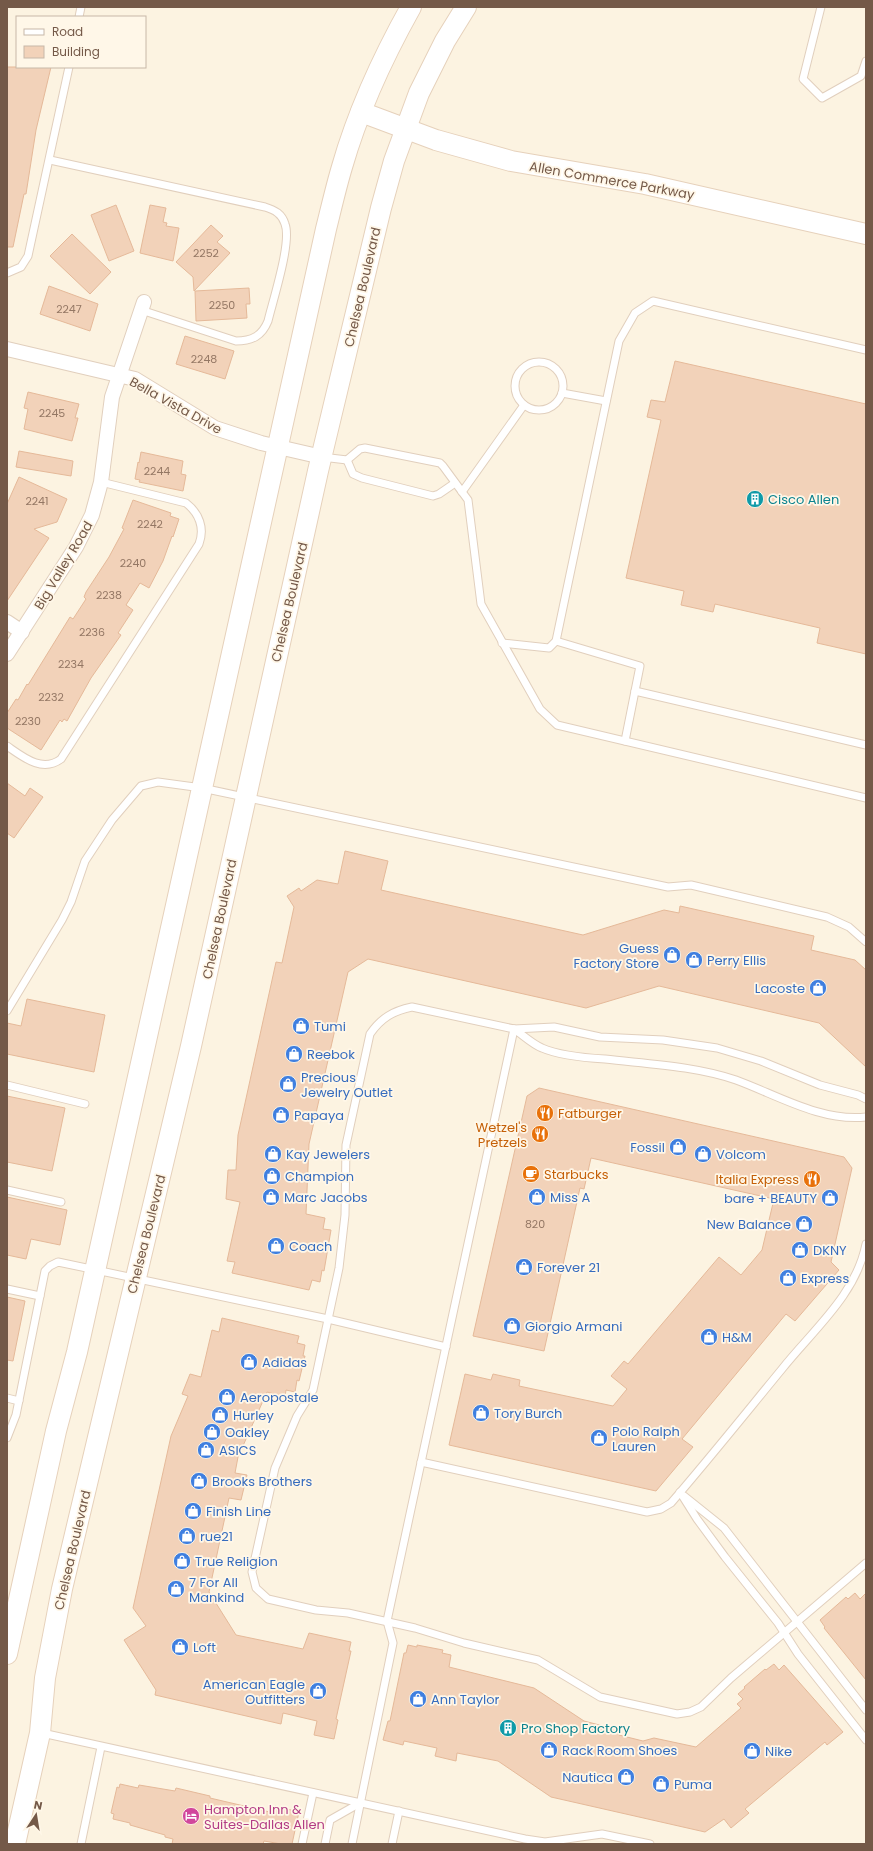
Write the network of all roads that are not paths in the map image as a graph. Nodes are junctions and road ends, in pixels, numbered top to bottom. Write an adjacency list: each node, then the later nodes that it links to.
1 (411, 7): 7 (main road)
2 (466, 7): 8 (main road, Chelsea Boulevard)
3 (821, 7): 6 (lane)
4 (866, 61): 6 (lane)
5 (69, 68): 9 (lane)
6 (864, 75)
7 (361, 112): 8 (main road, Allen Commerce Parkway); 19 (main road)
8 (405, 129): 10 (main road, Allen Commerce Parkway); 20 (main road, Chelsea Boulevard)
9 (50, 160): 11 (lane); 12 (lane)
10 (866, 234)
11 (7, 273)
12 (143, 306): 15 (street, Big Valley Road)
13 (7, 349): 15 (street, Bella Vista Drive)
14 (866, 350): 17 (lane)
15 (120, 374): 19 (street, Bella Vista Drive); 22 (street, Big Valley Road)
16 (562, 393): 17 (lane); 18 (lane); 18 (lane)
17 (606, 401): 27 (lane)
18 (524, 405): 24 (lane)
19 (278, 447): 20 (street, Bella Vista Drive); 34 (main road)
20 (322, 457): 21 (lane); 36 (main road, Chelsea Boulevard)
21 (347, 460): 23 (lane); 23 (lane)
22 (101, 482): 26 (street, Big Valley Road); 33 (lane)
23 (456, 483): 24 (lane)
24 (462, 492): 28 (lane)
25 (7, 622): 26 (street)
26 (22, 632): 29 (street, Big Valley Road)
27 (556, 641): 28 (lane); 30 (lane)
28 (502, 643): 31 (lane)
29 (7, 654)
30 (635, 691): 31 (lane); 32 (lane)
31 (625, 741): 35 (lane)
32 (866, 745)
33 (7, 746)
34 (202, 788): 36 (lane); 38 (lane); 47 (main road)
35 (866, 798)
36 (246, 799): 37 (lane); 48 (main road, Chelsea Boulevard)
37 (866, 942)
38 (7, 1011)
39 (514, 1029): 41 (lane); 43 (lane); 51 (lane); 52 (lane)
40 (7, 1086): 42 (lane)
41 (866, 1099)
42 (84, 1104)
43 (866, 1117)
44 (7, 1190): 45 (lane)
45 (61, 1202)
46 (866, 1244): 57 (lane)
47 (96, 1270): 48 (lane); 50 (lane); 62 (main road)
48 (135, 1278): 51 (lane); 64 (main road, Chelsea Boulevard)
49 (7, 1289): 50 (lane)
50 (40, 1296): 54 (lane)
51 (328, 1319): 52 (lane); 59 (lane)
52 (446, 1347): 56 (lane)
53 (7, 1398): 54 (lane)
54 (19, 1401): 55 (lane)
55 (7, 1438)
56 (421, 1462): 57 (lane); 59 (lane)
57 (680, 1492): 60 (lane); 61 (lane)
58 (866, 1563): 60 (lane)
59 (387, 1621): 61 (lane); 68 (lane)
60 (798, 1621): 61 (lane); 63 (lane)
61 (785, 1633): 65 (lane)
62 (7, 1654)
63 (866, 1710)
64 (40, 1733): 66 (lane); 71 (main road, Chelsea Boulevard)
65 (866, 1740)
66 (102, 1746): 67 (lane); 72 (lane)
67 (313, 1793): 68 (lane); 73 (lane)
68 (360, 1803): 69 (lane); 74 (lane); 75 (lane)
69 (399, 1811): 70 (lane); 76 (lane)
70 (544, 1843): 77 (lane)
71 (15, 1844)
72 (81, 1844)
73 (302, 1844)
74 (325, 1844)
75 (352, 1844)
76 (392, 1844)
77 (650, 1844)

